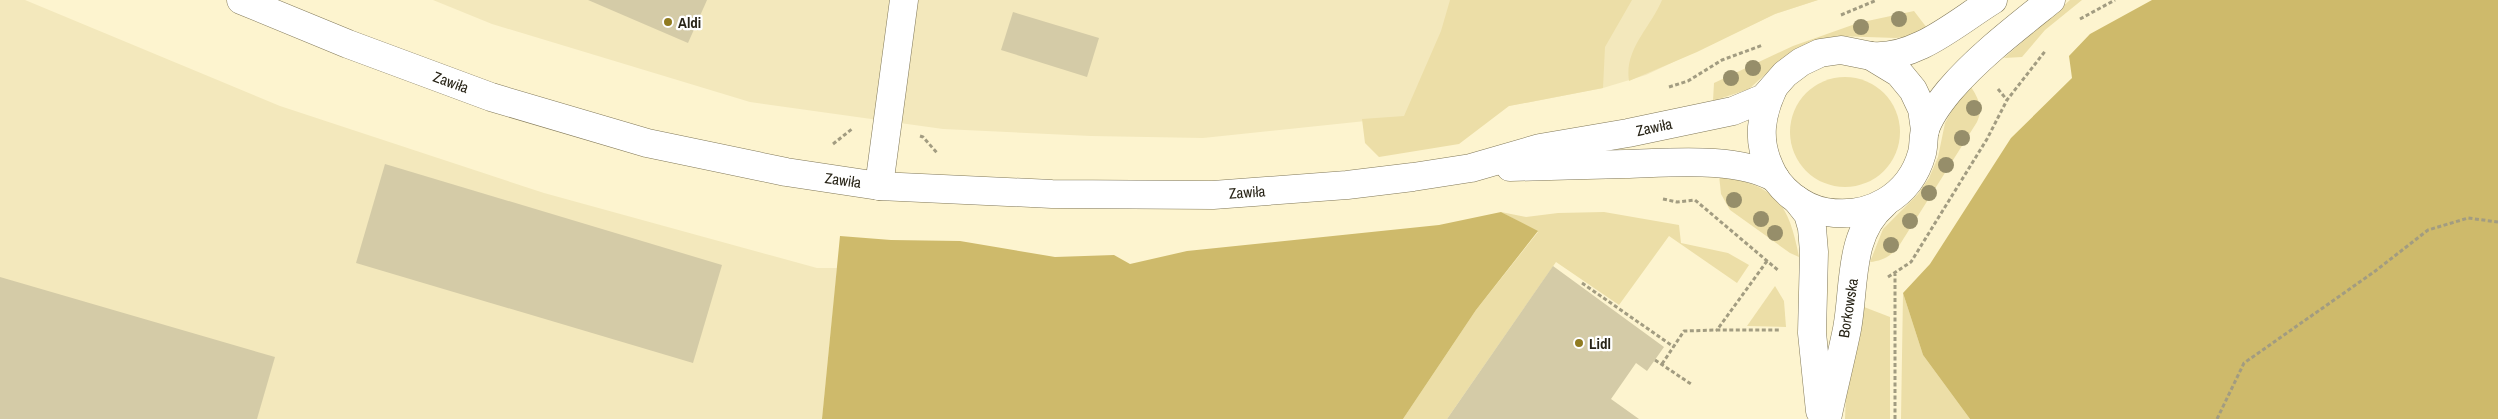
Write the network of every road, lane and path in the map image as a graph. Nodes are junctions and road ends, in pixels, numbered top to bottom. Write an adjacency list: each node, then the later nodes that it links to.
1 (241, 0): 17 (street, Zawiła)
2 (904, 0): 17 (street)
3 (1877, 0): 7 (path)
4 (1993, 0): 11 (street, Zawiła)
5 (2051, 0): 14 (street, Zawiła)
6 (2115, 0): 8 (path)
7 (1836, 17)
8 (2077, 21)
9 (1767, 44): 12 (path)
10 (2049, 46): 24 (path)
11 (1871, 56): 13 (street, Zawiła); 14 (street, Zawiła)
12 (1662, 89)
13 (1773, 89): 15 (street, Zawiła); 16 (street, Zawiła)
14 (1925, 130): 20 (street, Zawiła)
15 (1471, 168): 16 (street, Zawiła); 17 (street, Zawiła)
16 (1775, 178): 19 (street, Zawiła)
17 (879, 186)
18 (1659, 198): 22 (path)
19 (1798, 200): 20 (street, Zawiła); 33 (street, Borkowska)
20 (1884, 204): 34 (street, Borkowska)
21 (2498, 222): 36 (path)
22 (1767, 261): 23 (path); 27 (path)
23 (1785, 272)
24 (1895, 274): 25 (path); 35 (path)
25 (1887, 277)
26 (1582, 283): 29 (path)
27 (1717, 330): 28 (path); 29 (path)
28 (1782, 330)
29 (1674, 347): 31 (path)
30 (1655, 360): 31 (path)
31 (1662, 364): 32 (path)
32 (1691, 384)
33 (1821, 419)
34 (1827, 419)
35 (1895, 419)
36 (2217, 419)

